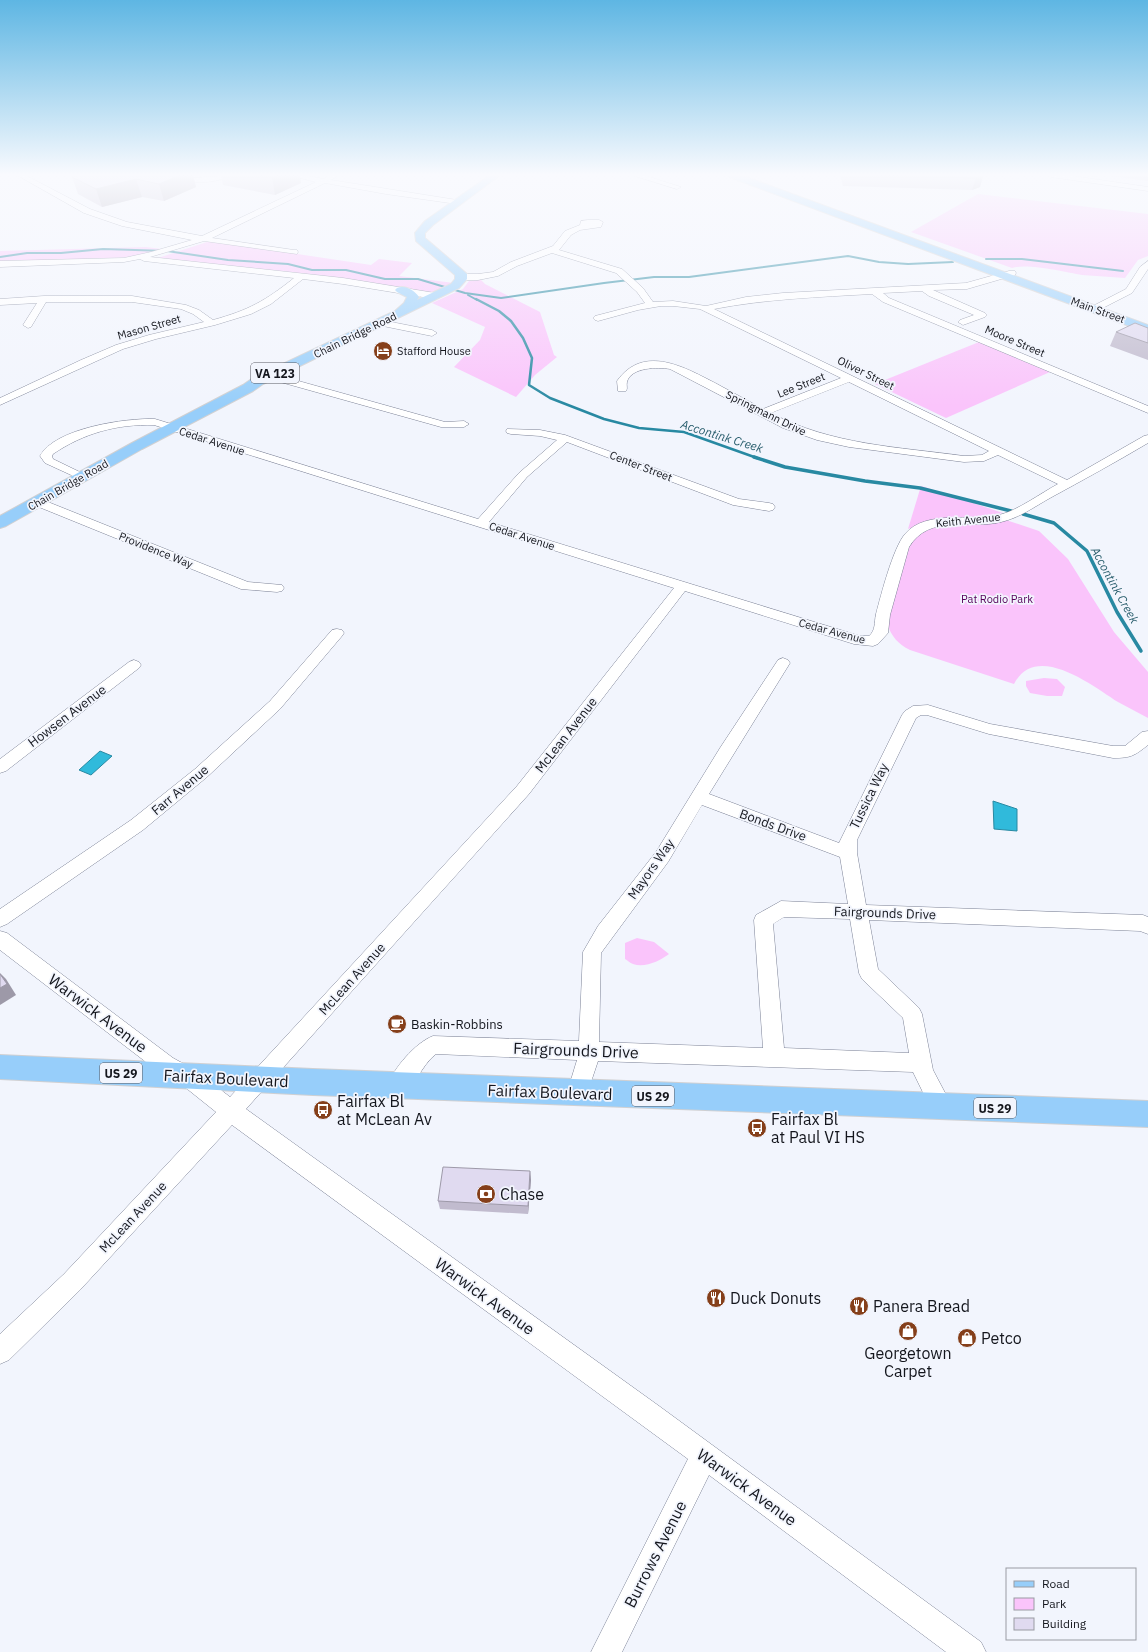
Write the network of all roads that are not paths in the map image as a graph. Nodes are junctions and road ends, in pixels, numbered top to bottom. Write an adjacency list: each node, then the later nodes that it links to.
1 (160, 252): 6 (street)
2 (436, 252): 11 (main road)
3 (546, 252): 11 (street)
4 (559, 252): 18 (street)
5 (948, 252): 9 (main road, Main Street)
6 (138, 258): 7 (street); 10 (street)
7 (0, 264)
8 (1148, 264): 19 (street)
9 (1008, 274): 12 (street); 19 (main road, Main Street)
10 (302, 276): 13 (street); 26 (street, Mason Street)
11 (458, 281): 15 (main road, Chain Bridge Road / VA 123)
12 (924, 289): 14 (street); 24 (street)
13 (401, 290): 15 (street); 21 (main road)
14 (874, 291): 20 (street); 34 (street, Moore Street)
15 (439, 295): 21 (main road, Chain Bridge Road / VA 123)
16 (44, 299): 17 (street); 26 (street); 27 (street)
17 (0, 302)
18 (650, 304): 20 (street, Oliver Street); 22 (street, Oliver Street)
19 (1098, 307): 25 (main road, Main Street); 28 (main road, Main Street)
20 (707, 308): 31 (street, Oliver Street)
21 (395, 316): 23 (main road, Chain Bridge Road / VA 123)
22 (598, 318)
23 (381, 322): 29 (street); 30 (main road, Chain Bridge Road / VA 123)
24 (963, 322)
25 (1148, 322)
26 (212, 323): 33 (street, Mason Street)
27 (28, 325)
28 (1148, 329)
29 (432, 334)
30 (270, 376): 36 (street); 37 (main road, Chain Bridge Road / VA 123)
31 (848, 379): 35 (street, Lee Street); 41 (street, Oliver Street)
32 (622, 389): 35 (street, Springmann Drive)
33 (1, 400)
34 (1148, 410)
35 (763, 413): 41 (street, Springmann Drive)
36 (464, 424)
37 (172, 428): 42 (main road, Chain Bridge Road / VA 123); 42 (street, Cedar Avenue); 47 (street, Cedar Avenue)
38 (511, 431): 39 (street, Center Street)
39 (565, 438): 45 (street, Center Street); 47 (street)
40 (1148, 438): 43 (street, Keith Avenue)
41 (997, 450): 43 (street, Oliver Street)
42 (82, 477): 44 (main road, Chain Bridge Road / VA 123)
43 (1067, 484): 51 (street, Keith Avenue)
44 (38, 502): 46 (main road, Chain Bridge Road / VA 123); 49 (street, Providence Way)
45 (769, 507)
46 (0, 523)
47 (481, 523): 48 (street, Cedar Avenue)
48 (682, 586): 51 (street, Cedar Avenue); 67 (street, McLean Avenue)
49 (277, 588)
50 (337, 634): 59 (street, Farr Avenue)
51 (873, 641)
52 (783, 663): 56 (street, Mayors Way)
53 (134, 665): 55 (street, Howsen Avenue)
54 (1148, 736): 57 (street, Tussica Way)
55 (0, 766)
56 (699, 797): 57 (street, Bonds Drive); 62 (street, Mayors Way)
57 (848, 853): 58 (street, Tussica Way)
58 (859, 912): 60 (street, Fairgrounds Drive); 63 (street, Fairgrounds Drive); 64 (street, Tussica Way)
59 (0, 919)
60 (1148, 926)
61 (0, 939): 66 (street, Warwick Avenue)
62 (588, 1050): 63 (street, Fairgrounds Drive); 68 (street, Fairgrounds Drive); 69 (street, Mayors Way)
63 (774, 1057): 64 (street, Fairgrounds Drive)
64 (921, 1063): 70 (street, Tussica Way)
65 (0, 1067): 66 (main road, Fairfax Boulevard / US 29)
66 (188, 1077): 67 (main road, Fairfax Boulevard / US 29); 71 (street, Warwick Avenue)
67 (259, 1080): 68 (main road, Fairfax Boulevard / US 29); 71 (street, McLean Avenue)
68 (397, 1086): 69 (main road, Fairfax Boulevard / US 29)
69 (578, 1093): 70 (main road, Fairfax Boulevard / US 29)
70 (941, 1106): 72 (main road, Fairfax Boulevard / US 29)
71 (231, 1111): 73 (street, McLean Avenue); 74 (street, Warwick Avenue)
72 (1148, 1114)
73 (0, 1351)
74 (704, 1456): 75 (street, Burrows Avenue); 76 (street, Warwick Avenue)
75 (606, 1652)
76 (971, 1652)

